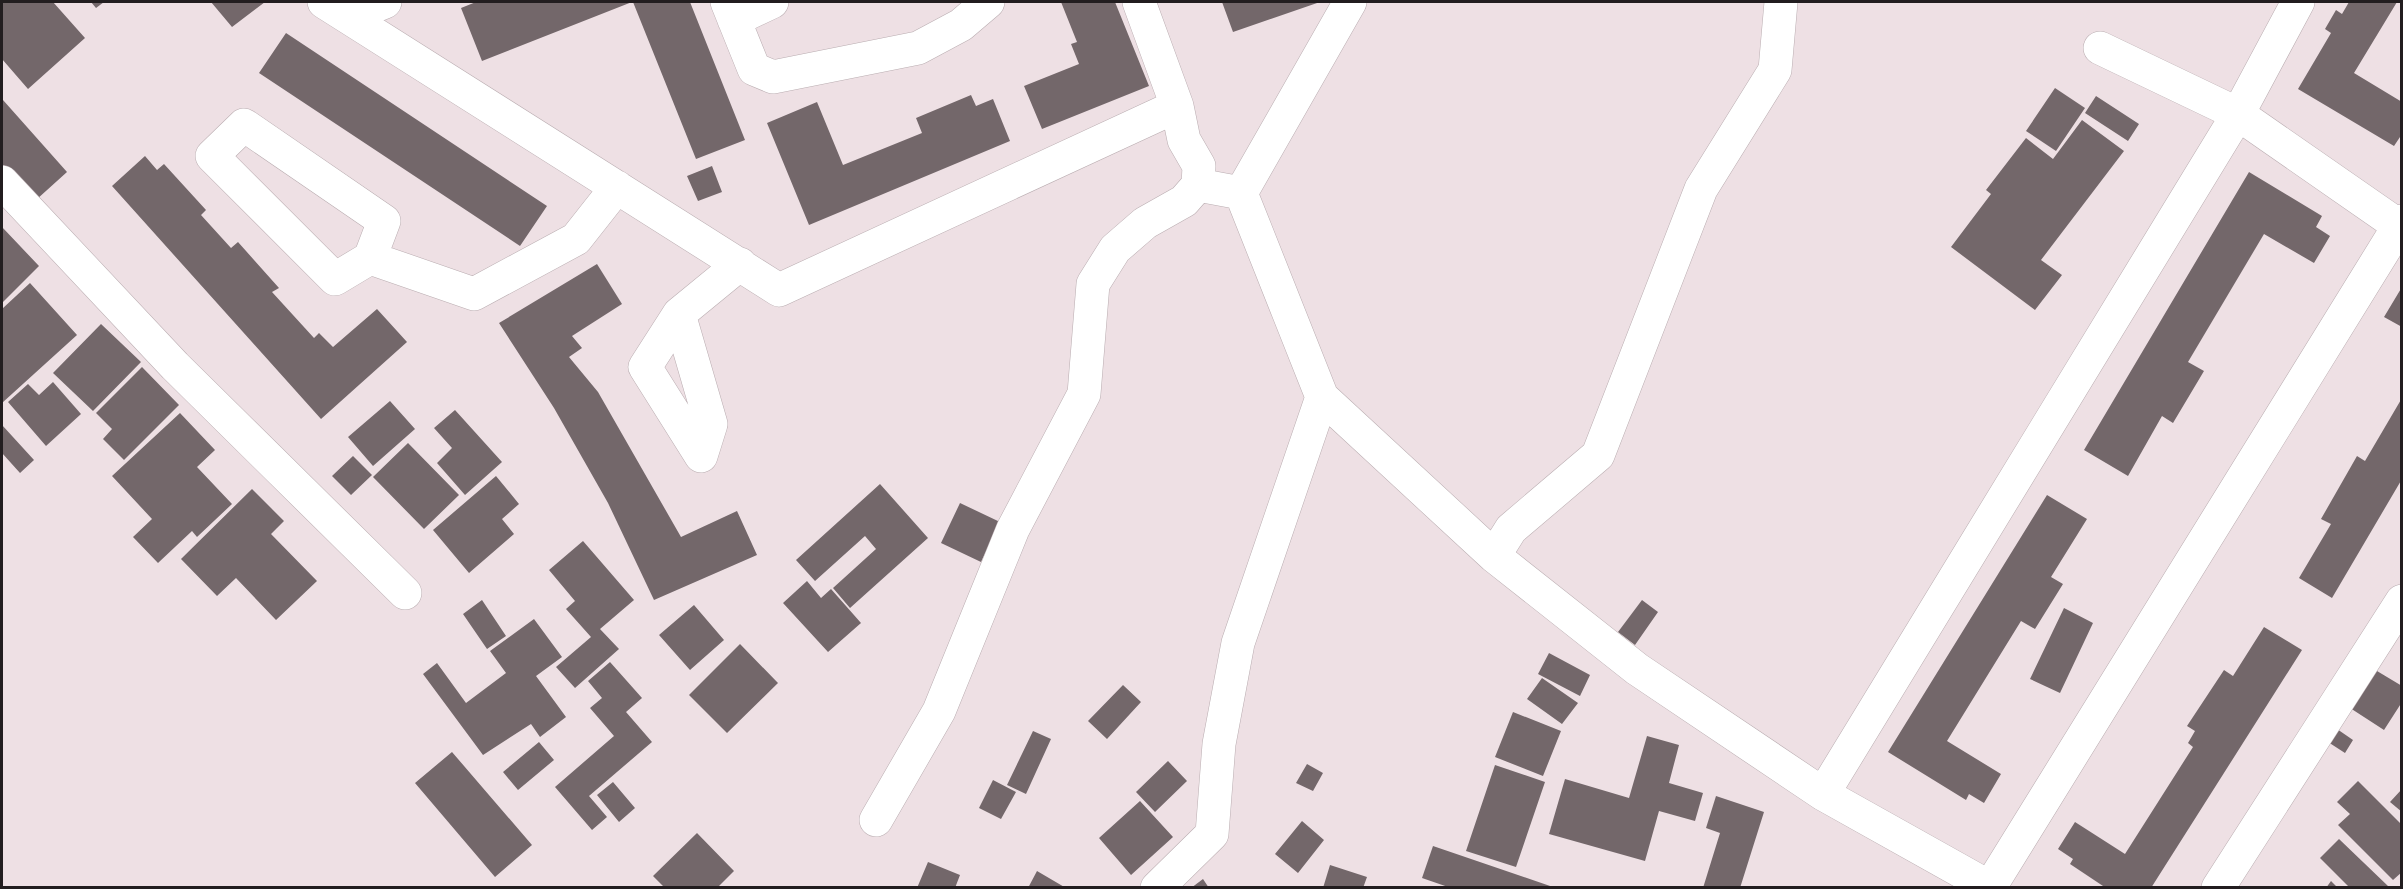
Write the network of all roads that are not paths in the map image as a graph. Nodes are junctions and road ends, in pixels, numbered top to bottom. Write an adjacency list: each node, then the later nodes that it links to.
1 (386, 2): 8 (street)
2 (772, 2): 9 (street)
3 (988, 2): 9 (street)
4 (1139, 2): 11 (street)
5 (1350, 2): 16 (street)
6 (1781, 2): 22 (street)
7 (2298, 2): 12 (street)
8 (336, 9): 15 (street)
9 (730, 11)
10 (2100, 48): 12 (street)
11 (1177, 106): 14 (street); 19 (street)
12 (2238, 114): 17 (street); 25 (street)
13 (2, 182): 23 (street)
14 (1198, 185): 16 (street); 26 (street)
15 (617, 187): 18 (street); 19 (street)
16 (1241, 193): 21 (street)
17 (2400, 225): 27 (street)
18 (370, 258): 18 (street)
19 (740, 264): 20 (street)
20 (679, 314)
21 (1322, 397): 22 (street); 28 (street)
22 (1494, 556): 25 (street)
23 (405, 593)
24 (2402, 601): 29 (street)
25 (1823, 794): 27 (street)
26 (876, 820)
27 (1991, 887)
28 (1157, 888)
29 (2218, 888)

